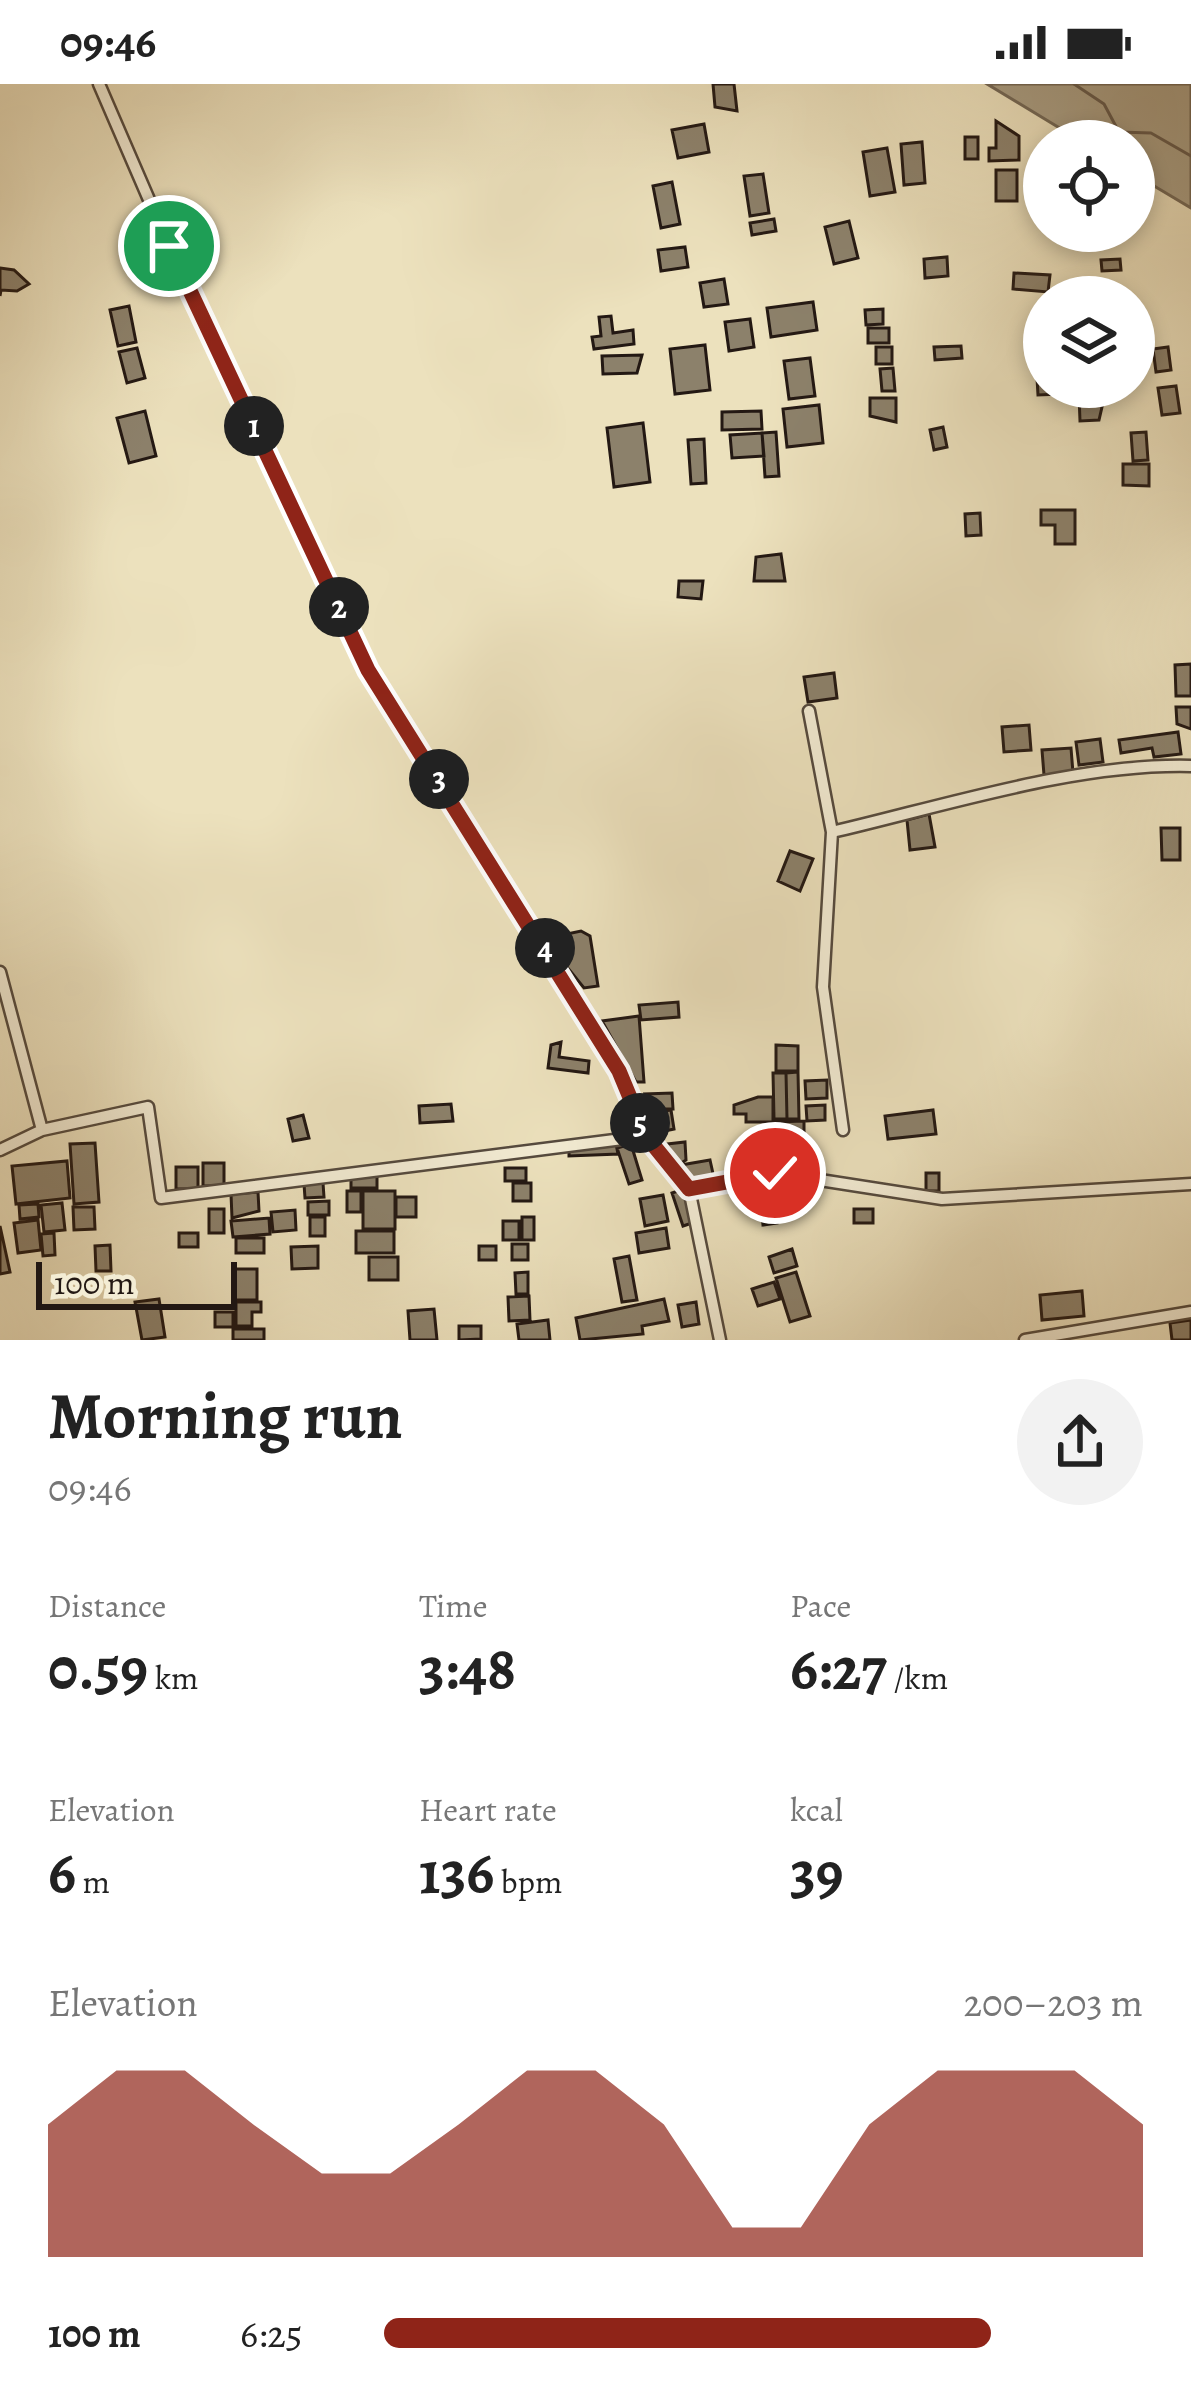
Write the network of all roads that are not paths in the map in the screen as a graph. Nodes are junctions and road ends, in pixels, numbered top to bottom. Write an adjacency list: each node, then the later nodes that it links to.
1 (99, 84): 8 (street)
2 (809, 711): 4 (street)
3 (1191, 766): 4 (street)
4 (832, 832): 7 (street)
5 (0, 971): 6 (street)
6 (42, 1130): 8 (street); 9 (street)
7 (843, 1130)
8 (646, 1136): 11 (street)
9 (0, 1150)
10 (1191, 1184): 11 (street)
11 (689, 1189): 13 (street)
12 (1191, 1312): 14 (street)
13 (720, 1340)
14 (1025, 1340)

